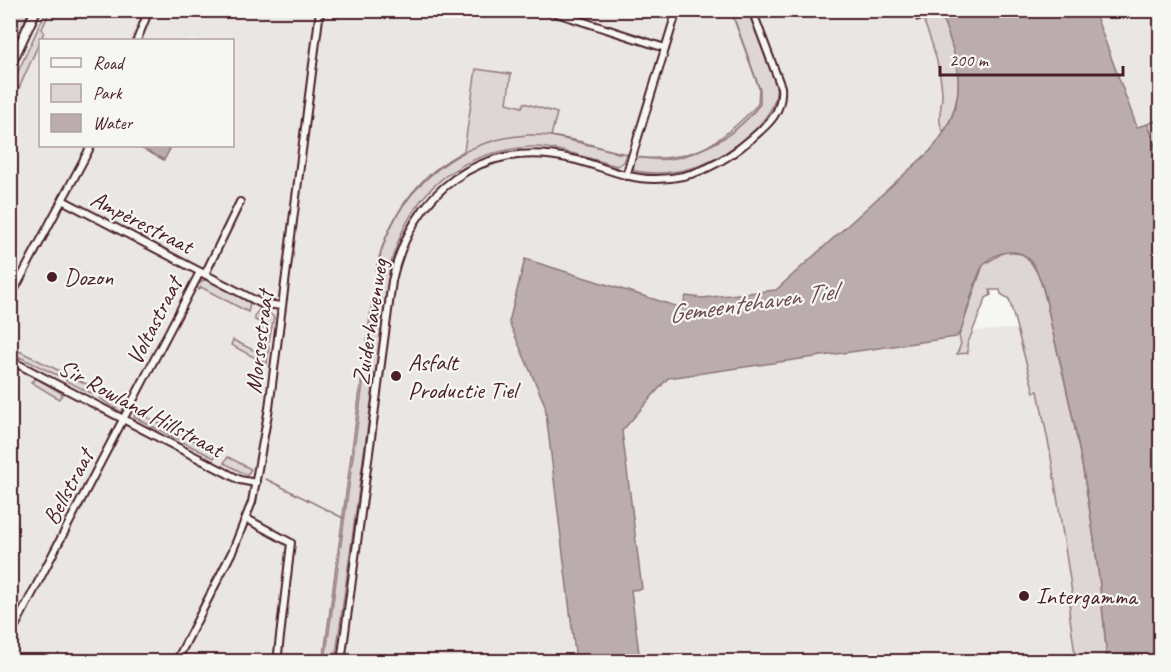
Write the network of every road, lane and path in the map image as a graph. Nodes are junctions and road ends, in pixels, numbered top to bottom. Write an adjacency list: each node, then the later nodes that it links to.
1 (36, 10): 9 (main road)
2 (149, 10): 7 (street)
3 (320, 10): 16 (street, Morsestraat)
4 (547, 10): 8 (street)
5 (676, 10): 8 (street)
6 (752, 10): 11 (street, Zuiderhavenweg)
7 (137, 39)
8 (665, 48): 11 (street)
9 (10, 66)
10 (91, 147): 12 (street)
11 (626, 176): 24 (street, Zuiderhavenweg)
12 (64, 201): 14 (street, Ampèrestraat); 15 (street)
13 (240, 202): 14 (street, Ampèrestraat)
14 (202, 273): 16 (street, Ampèrestraat); 18 (street, Voltastraat)
15 (10, 298)
16 (281, 306): 19 (street, Morsestraat)
17 (10, 360): 18 (street, Sir Rowland Hillstraat)
18 (124, 419): 19 (street, Sir Rowland Hillstraat); 21 (street, Bellstraat)
19 (255, 483): 20 (street, Morsestraat)
20 (247, 519): 22 (street, Morsestraat); 23 (street)
21 (10, 636)
22 (176, 662)
23 (277, 662)
24 (341, 662)

